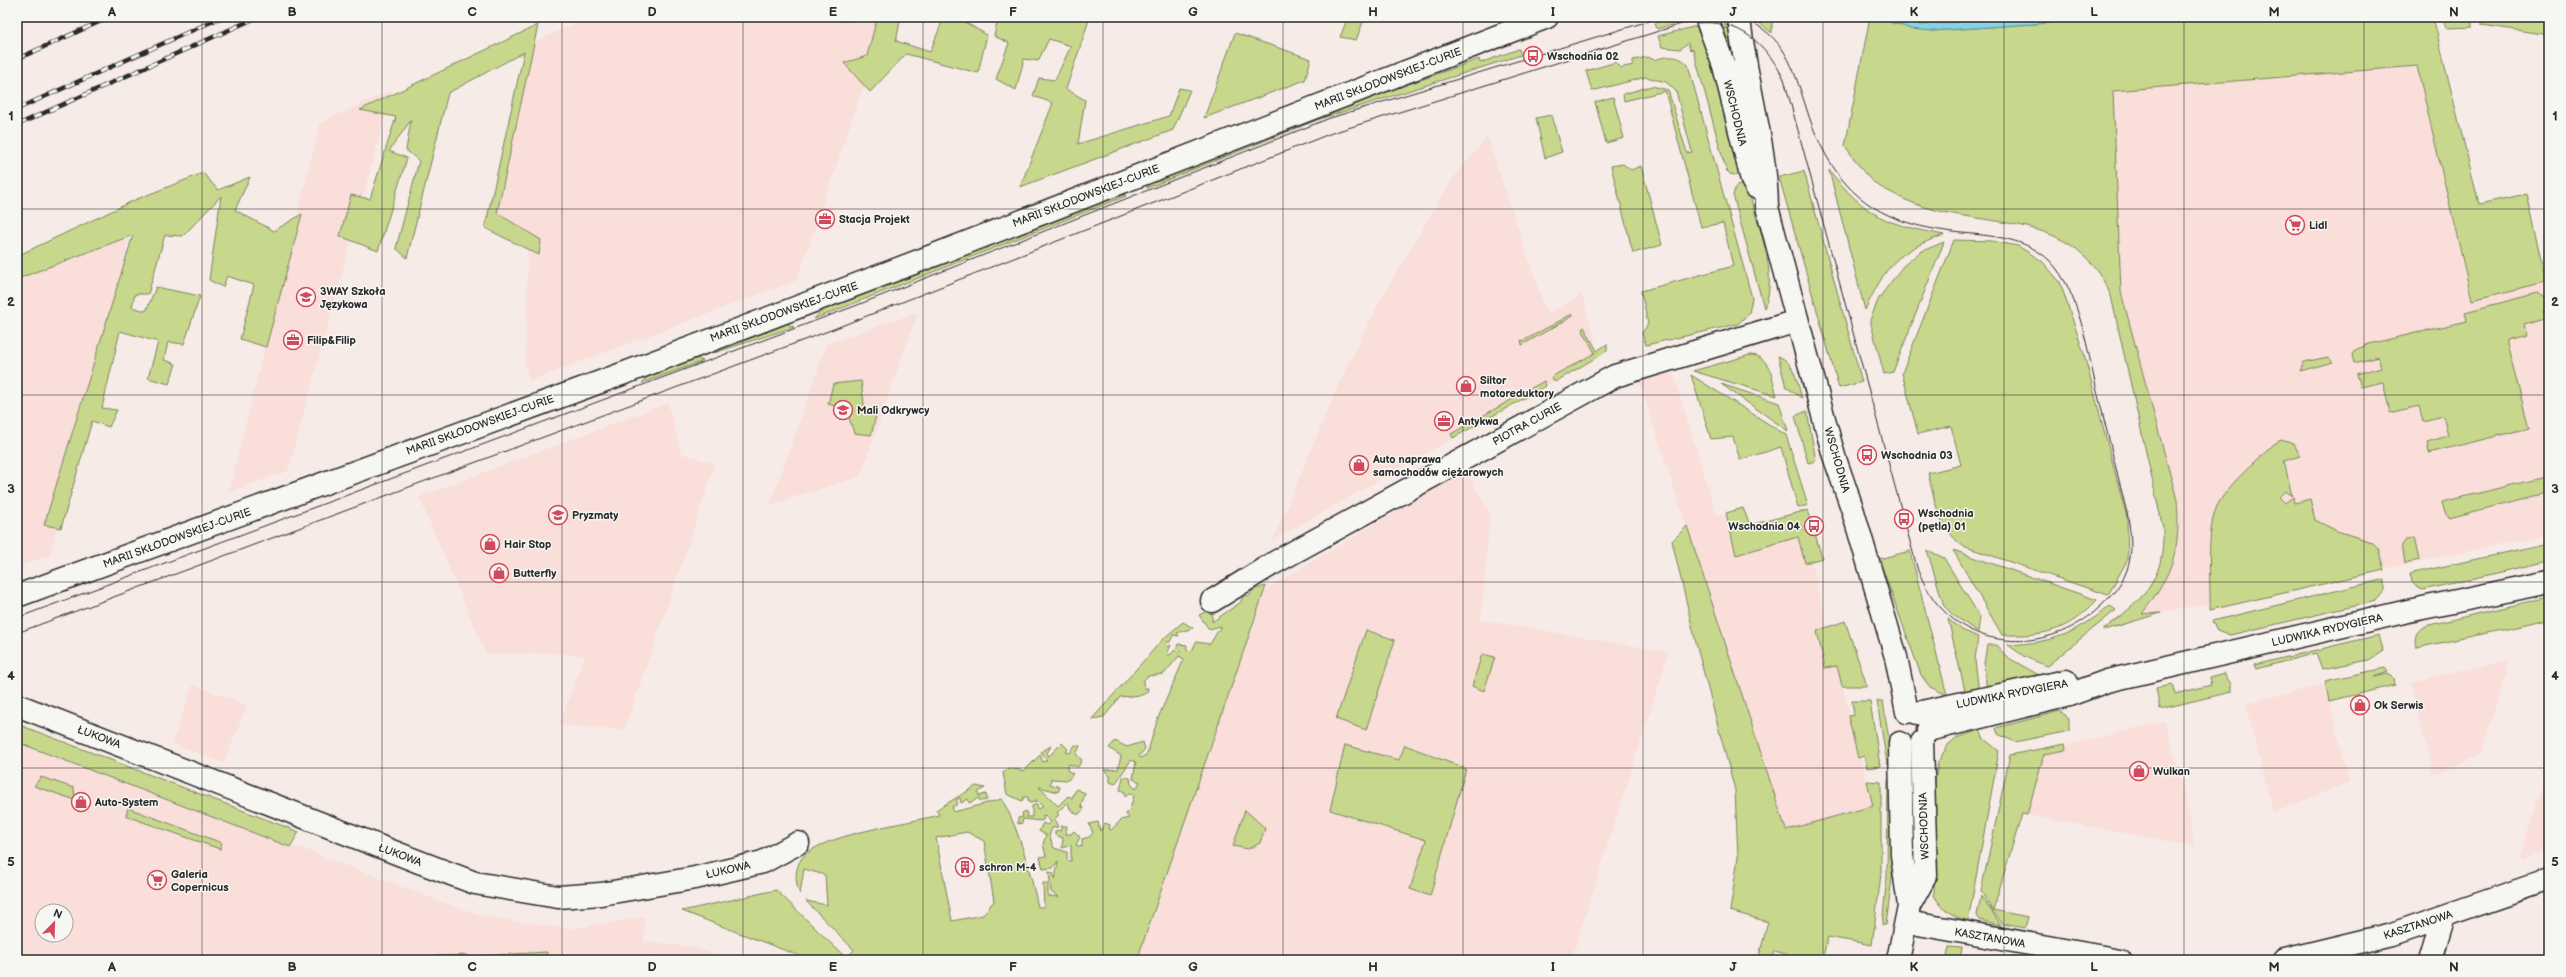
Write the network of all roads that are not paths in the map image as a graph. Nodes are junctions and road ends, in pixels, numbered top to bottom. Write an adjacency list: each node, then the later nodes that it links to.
1 (1547, 17): 7 (street, MARII SKŁODOWSKIEJ-CURIE)
2 (1706, 17): 4 (street, WSCHODNIA)
3 (1739, 17): 4 (street, WSCHODNIA)
4 (1767, 207): 5 (street, WSCHODNIA)
5 (1796, 321): 8 (street, PIOTRA CURIE); 10 (street, WSCHODNIA)
6 (2549, 582): 10 (street, LUDWIKA RYDYGIERA)
7 (17, 596)
8 (1212, 601)
9 (17, 705): 12 (street, ŁUKOWA)
10 (1919, 724): 11 (street, LUDWIKA RYDYGIERA); 11 (street, WSCHODNIA); 14 (street, WSCHODNIA)
11 (1900, 743): 14 (street, WSCHODNIA)
12 (798, 843)
13 (2549, 880): 15 (street, KASZTANOWA)
14 (1908, 914): 16 (street, WSCHODNIA); 17 (street, KASZTANOWA)
15 (2443, 917): 18 (street, KASZTANOWA); 19 (street)
16 (1898, 960)
17 (2120, 960)
18 (2284, 960)
19 (2430, 960)

